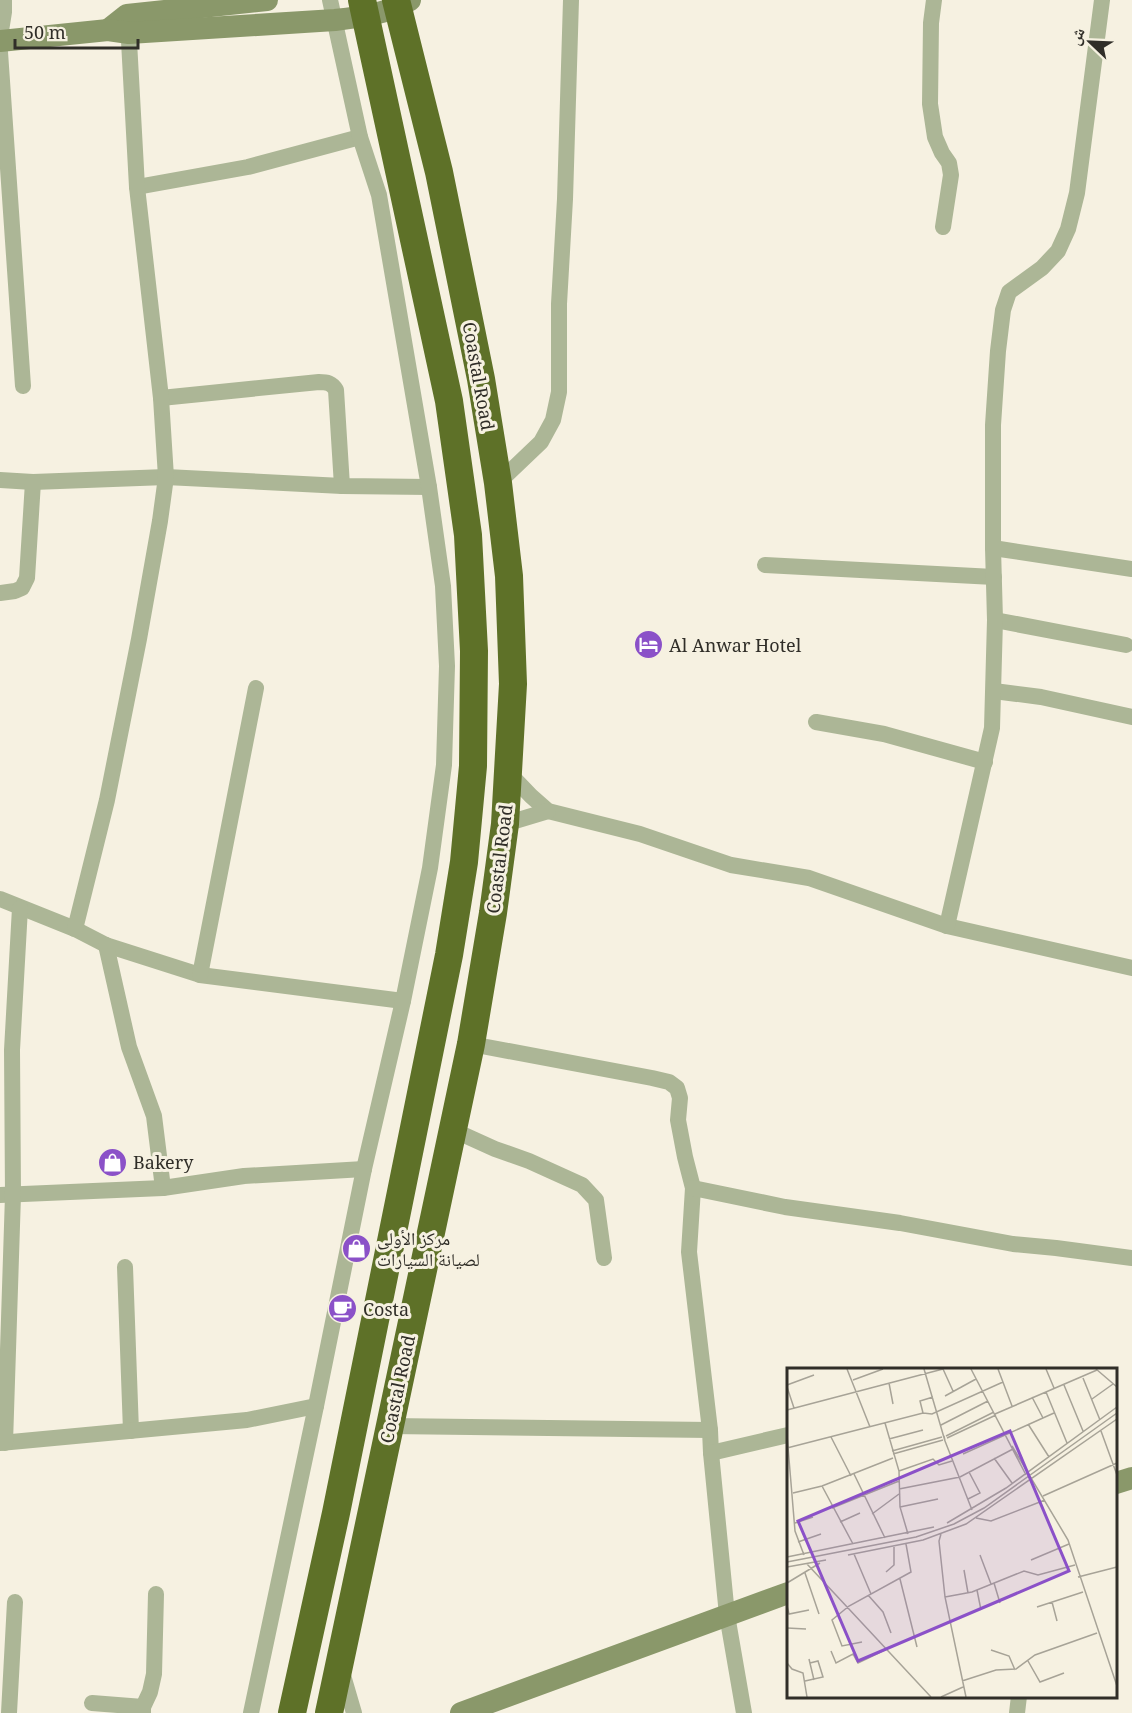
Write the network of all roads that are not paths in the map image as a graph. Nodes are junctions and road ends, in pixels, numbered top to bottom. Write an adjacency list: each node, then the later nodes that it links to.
1 (4, 0): 10 (street)
2 (267, 0): 9 (street)
3 (571, 0): 20 (street)
4 (933, 0): 14 (street)
5 (1102, 0): 23 (street)
6 (402, 2): 7 (street); 20 (highway, Coastal Road)
7 (364, 8): 8 (street); 74 (highway, Coastal Road)
8 (332, 10): 9 (street); 12 (street)
9 (121, 26): 10 (street); 13 (street)
10 (0, 39)
11 (0, 52): 15 (street)
12 (360, 137): 13 (street); 22 (street)
13 (137, 187): 16 (street)
14 (943, 227)
15 (23, 386)
16 (160, 398): 17 (street); 21 (street)
17 (166, 477): 19 (street); 21 (street); 41 (street)
18 (0, 480): 19 (street)
19 (33, 482): 27 (street)
20 (498, 483): 35 (highway, Coastal Road)
21 (342, 486): 22 (street)
22 (429, 487): 45 (street)
23 (993, 548): 25 (street); 26 (street)
24 (765, 565): 26 (street)
25 (1132, 569)
26 (994, 577): 28 (street)
27 (0, 593)
28 (995, 620): 29 (street); 31 (street)
29 (1126, 645)
30 (256, 688): 44 (street)
31 (994, 691): 32 (street); 34 (street)
32 (1132, 717)
33 (816, 722): 34 (street)
34 (985, 762): 40 (street)
35 (508, 772): 36 (street); 37 (highway, Coastal Road)
36 (548, 811): 37 (street); 40 (street)
37 (505, 824): 46 (highway, Coastal Road)
38 (0, 899): 39 (street)
39 (20, 908): 41 (street); 51 (street)
40 (948, 926): 43 (street)
41 (75, 929): 42 (street)
42 (106, 945): 44 (street); 49 (street)
43 (1132, 968)
44 (200, 975): 45 (street)
45 (403, 1000): 48 (street)
46 (471, 1044): 47 (highway, Coastal Road); 50 (street)
47 (453, 1130): 52 (street); 56 (highway, Coastal Road)
48 (364, 1169): 49 (street); 55 (street)
49 (163, 1188): 51 (street)
50 (693, 1188): 53 (street); 57 (street)
51 (6, 1195): 60 (street)
52 (604, 1258)
53 (1132, 1258)
54 (125, 1267): 58 (street)
55 (316, 1406): 58 (street); 73 (street)
56 (390, 1426): 57 (street); 68 (highway, Coastal Road)
57 (710, 1430): 61 (street)
58 (131, 1431): 60 (street)
59 (787, 1435): 61 (street)
60 (3, 1443)
61 (711, 1454): 67 (street)
62 (1132, 1478): 63 (street)
63 (1117, 1483)
64 (156, 1594): 71 (street)
65 (787, 1594): 67 (street)
66 (15, 1602): 72 (street)
67 (727, 1616): 77 (street); 78 (street)
68 (339, 1662): 75 (highway, Coastal Road); 76 (street)
69 (1019, 1698): 79 (street)
70 (92, 1703): 71 (street)
71 (143, 1710)
72 (9, 1713)
73 (251, 1713)
74 (292, 1713)
75 (329, 1713)
76 (354, 1713)
77 (461, 1713)
78 (744, 1713)
79 (1017, 1713)

